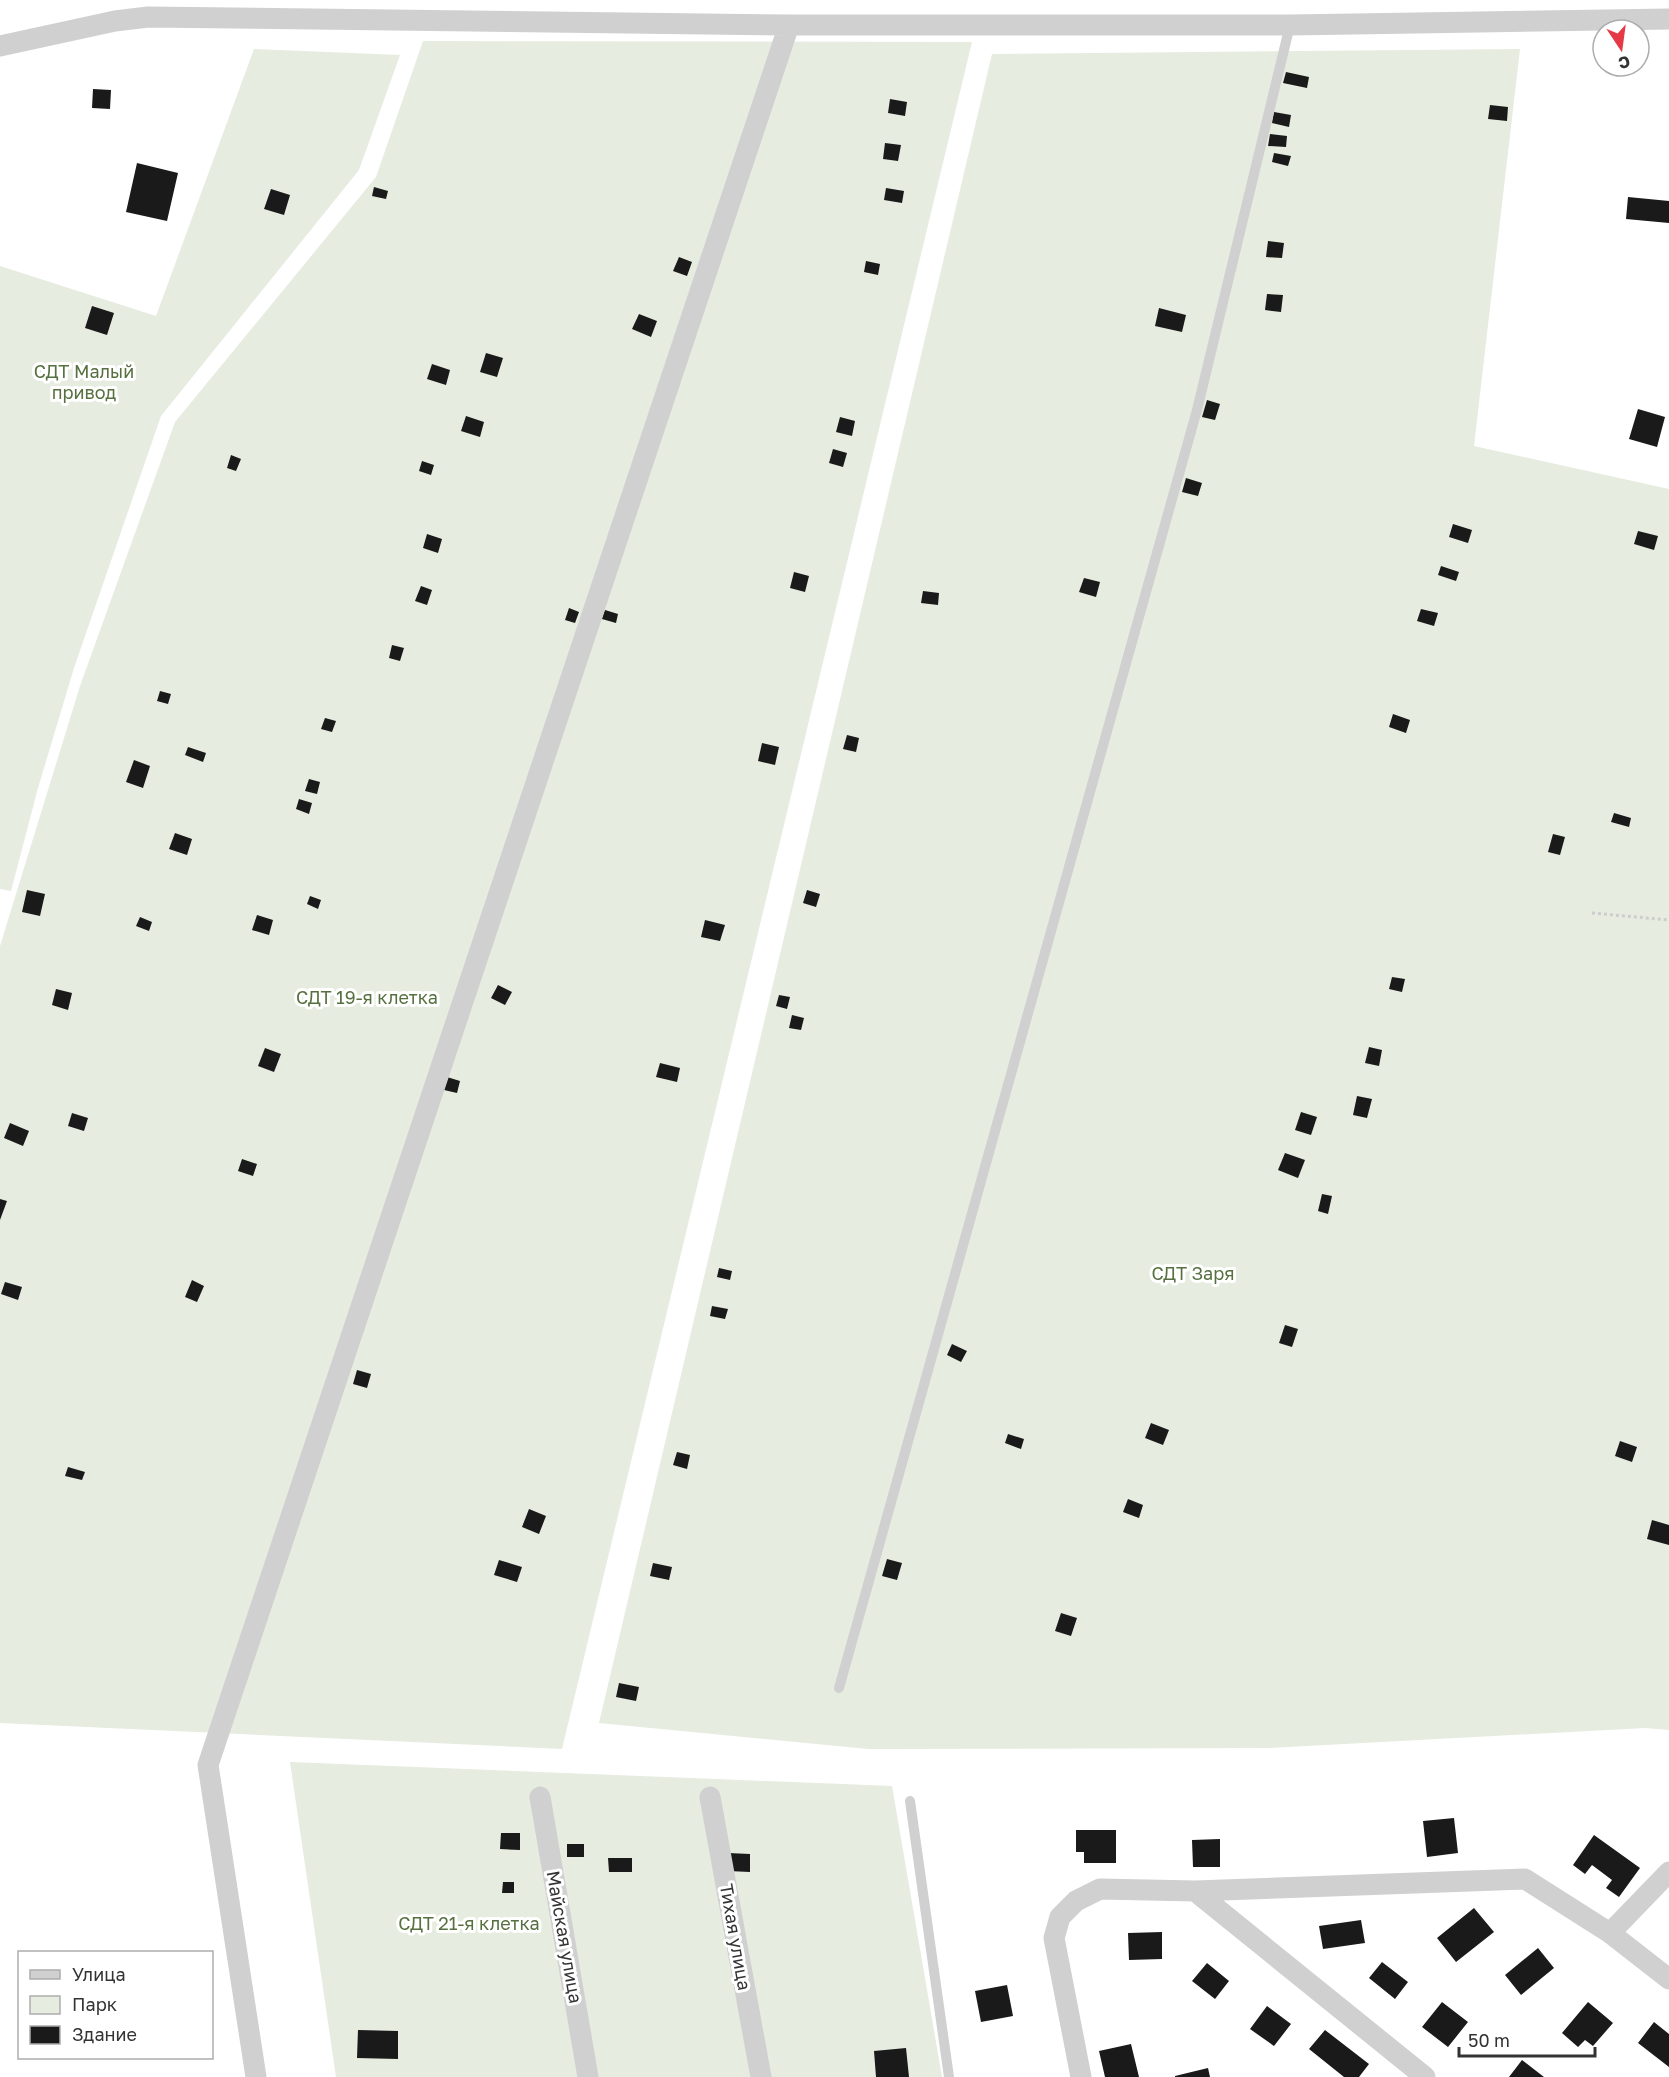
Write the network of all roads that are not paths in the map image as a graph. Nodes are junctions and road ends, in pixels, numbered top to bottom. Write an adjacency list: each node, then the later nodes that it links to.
1 (1669, 19): 3 (street)
2 (789, 25): 3 (street); 4 (street); 13 (street)
3 (1290, 25): 5 (lane)
4 (0, 46)
5 (839, 1689)
6 (540, 1797): 14 (street, Майская улица)
7 (710, 1797): 15 (street, Тихая улица)
8 (910, 1801): 16 (lane)
9 (1669, 1872): 11 (street)
10 (1195, 1891): 11 (street); 17 (street); 18 (street)
11 (1610, 1933): 12 (street)
12 (1669, 1979)
13 (256, 2077)
14 (588, 2077)
15 (761, 2077)
16 (950, 2077)
17 (1081, 2077)
18 (1425, 2077)

